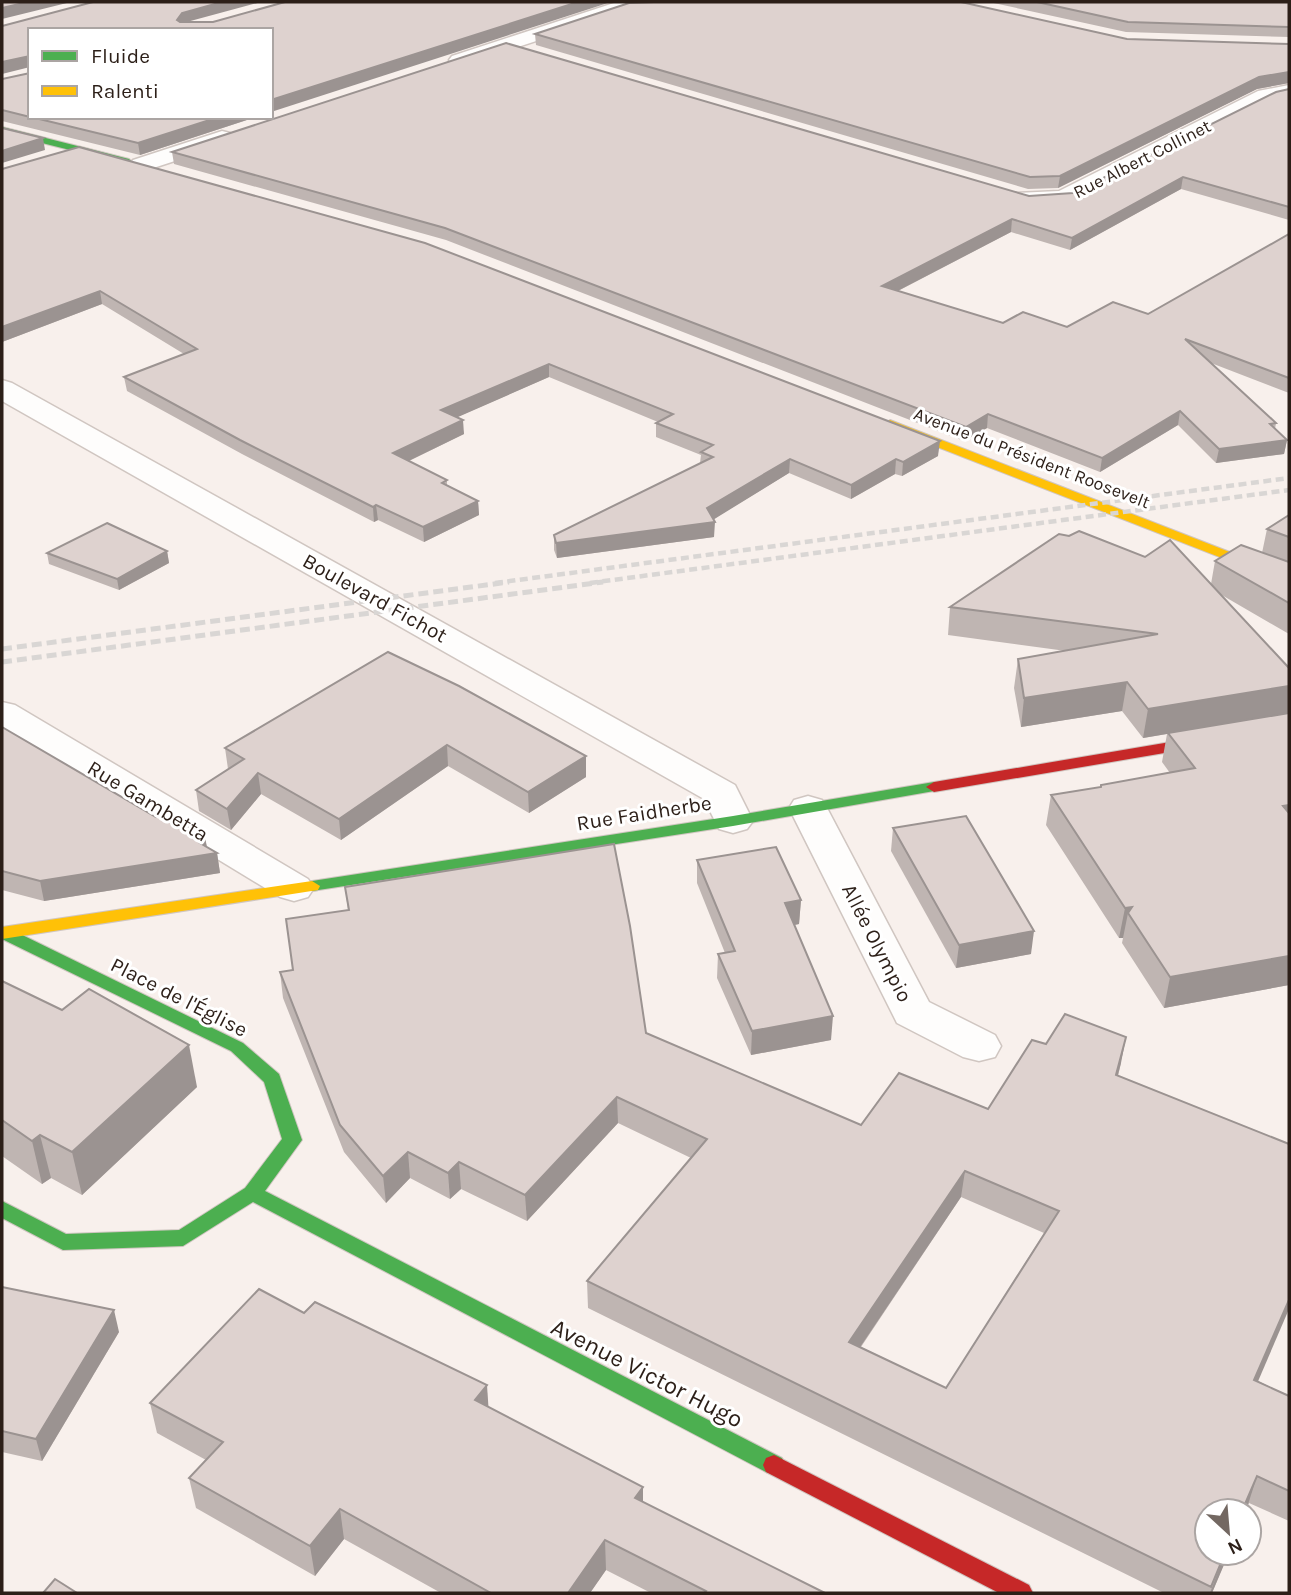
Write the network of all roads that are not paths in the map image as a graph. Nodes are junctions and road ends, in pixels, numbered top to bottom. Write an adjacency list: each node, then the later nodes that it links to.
1 (638, 3): 2 (street)
2 (506, 45): 3 (street); 4 (street)
3 (545, 56)
4 (441, 66)
5 (1289, 91): 12 (street, Rue Albert Collinet)
6 (2, 130): 8 (street)
7 (244, 131): 10 (street)
8 (80, 149): 9 (street); 10 (street)
9 (35, 163)
10 (141, 165): 11 (street)
11 (168, 173)
12 (1000, 191)
13 (2, 388): 19 (street, Boulevard Fichot)
14 (873, 417): 15 (street, Avenue du Président Roosevelt)
15 (1289, 580)
16 (2, 713): 20 (street, Rue Gambetta)
17 (1289, 727): 18 (street, Rue Faidherbe)
18 (808, 808): 19 (street, Rue Faidherbe); 22 (street, Allée Olympio)
19 (733, 821): 20 (street, Rue Faidherbe)
20 (294, 888): 21 (street, Rue Faidherbe)
21 (3, 933): 23 (street, Place de l'Église)
22 (979, 1046)
23 (252, 1193): 24 (street, Place de l'Église); 25 (street, Avenue Victor Hugo)
24 (2, 1209)
25 (1021, 1593)

